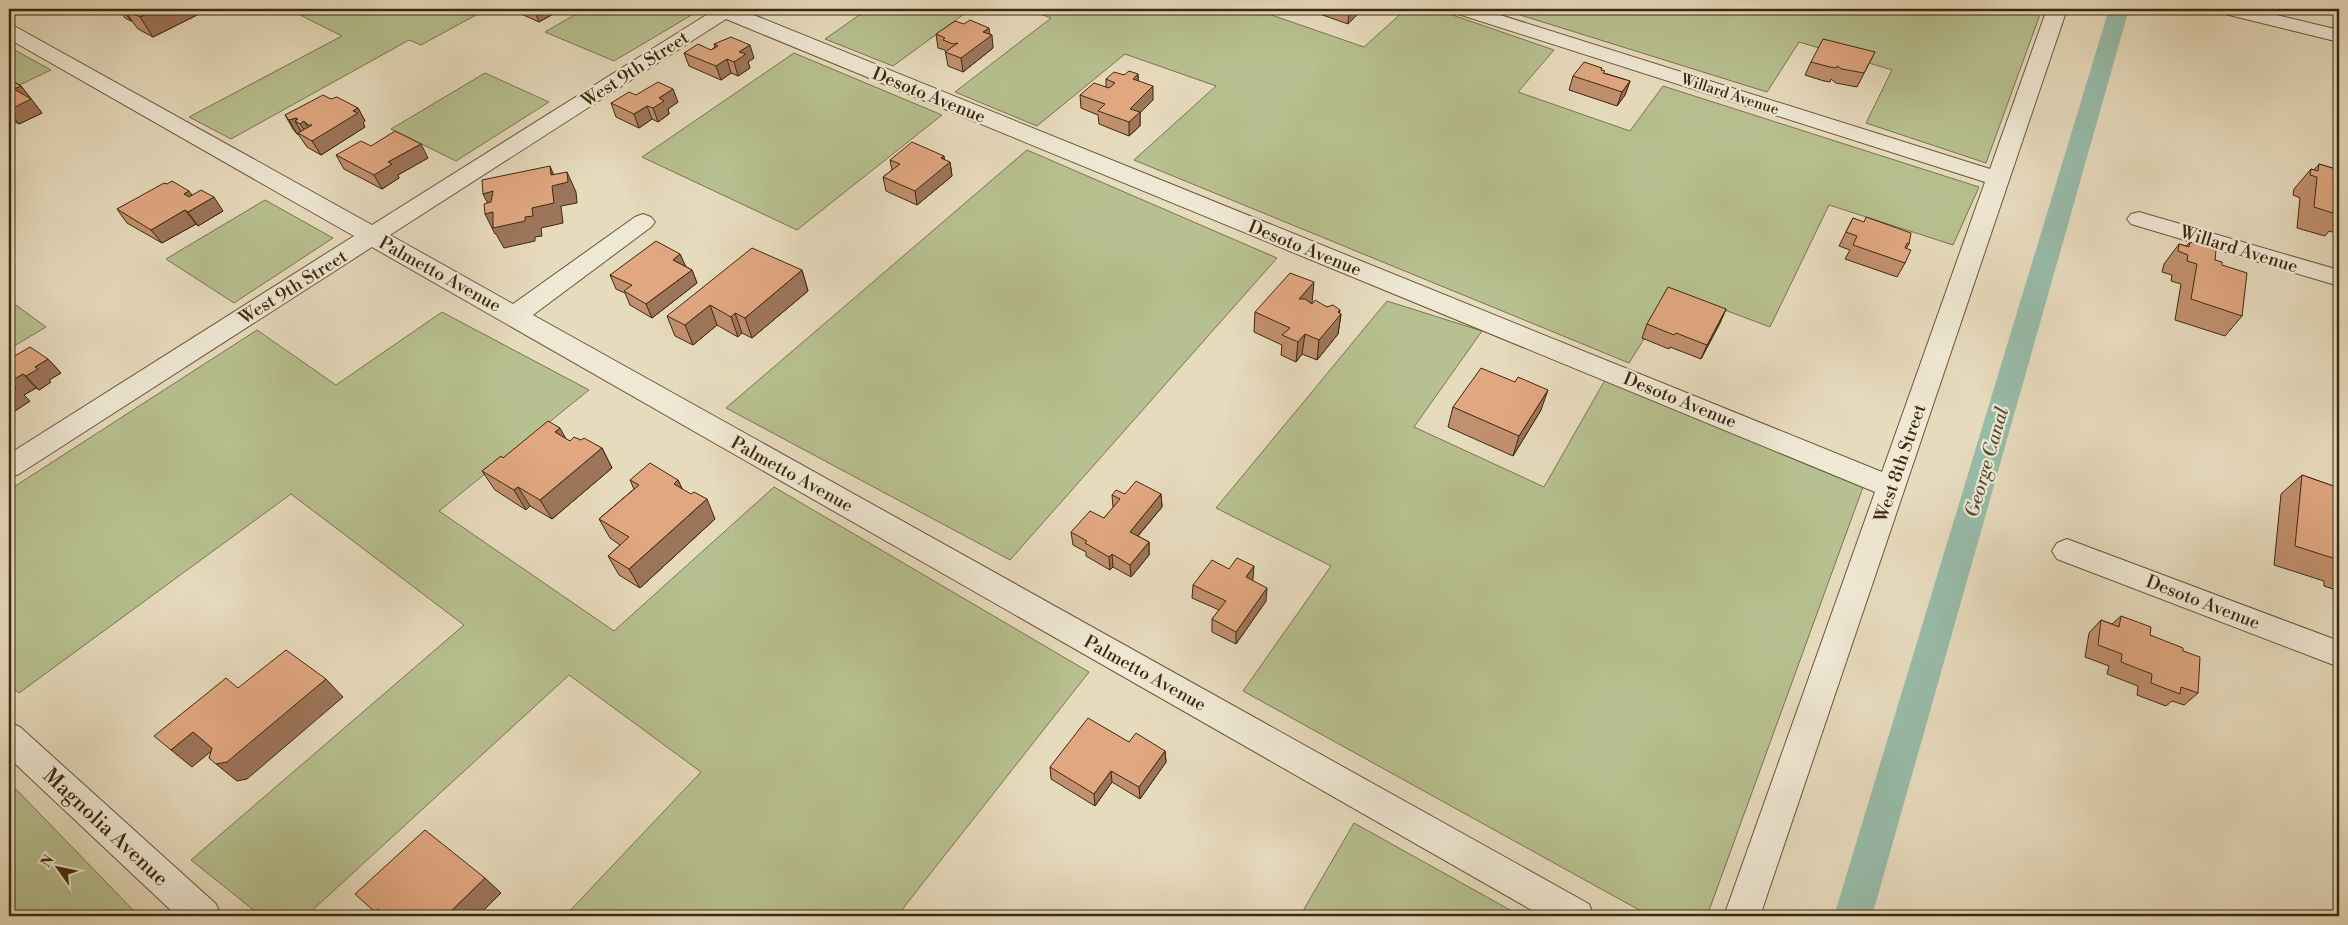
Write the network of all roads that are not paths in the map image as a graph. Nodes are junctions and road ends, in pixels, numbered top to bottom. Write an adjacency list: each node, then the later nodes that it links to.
1 (1462, 9): 7 (street, Willard Avenue)
2 (2057, 9): 7 (street, West 8th Street)
3 (2228, 9): 6 (street)
4 (724, 10): 10 (street, West 9th Street); 14 (street, Desoto Avenue)
5 (9, 31): 10 (street, Palmetto Avenue)
6 (2339, 36)
7 (1998, 179): 14 (street, West 8th Street)
8 (2140, 219): 11 (street, Willard Avenue)
9 (643, 222): 12 (street)
10 (372, 236): 12 (street, Palmetto Avenue); 13 (street, West 9th Street)
11 (2339, 278)
12 (514, 316): 19 (street, Palmetto Avenue)
13 (9, 467)
14 (1892, 487): 20 (street, West 8th Street)
15 (2067, 551): 16 (street, Desoto Avenue)
16 (2339, 654)
17 (9, 737): 18 (street, Magnolia Avenue)
18 (203, 916)
19 (1576, 916)
20 (1742, 916)

